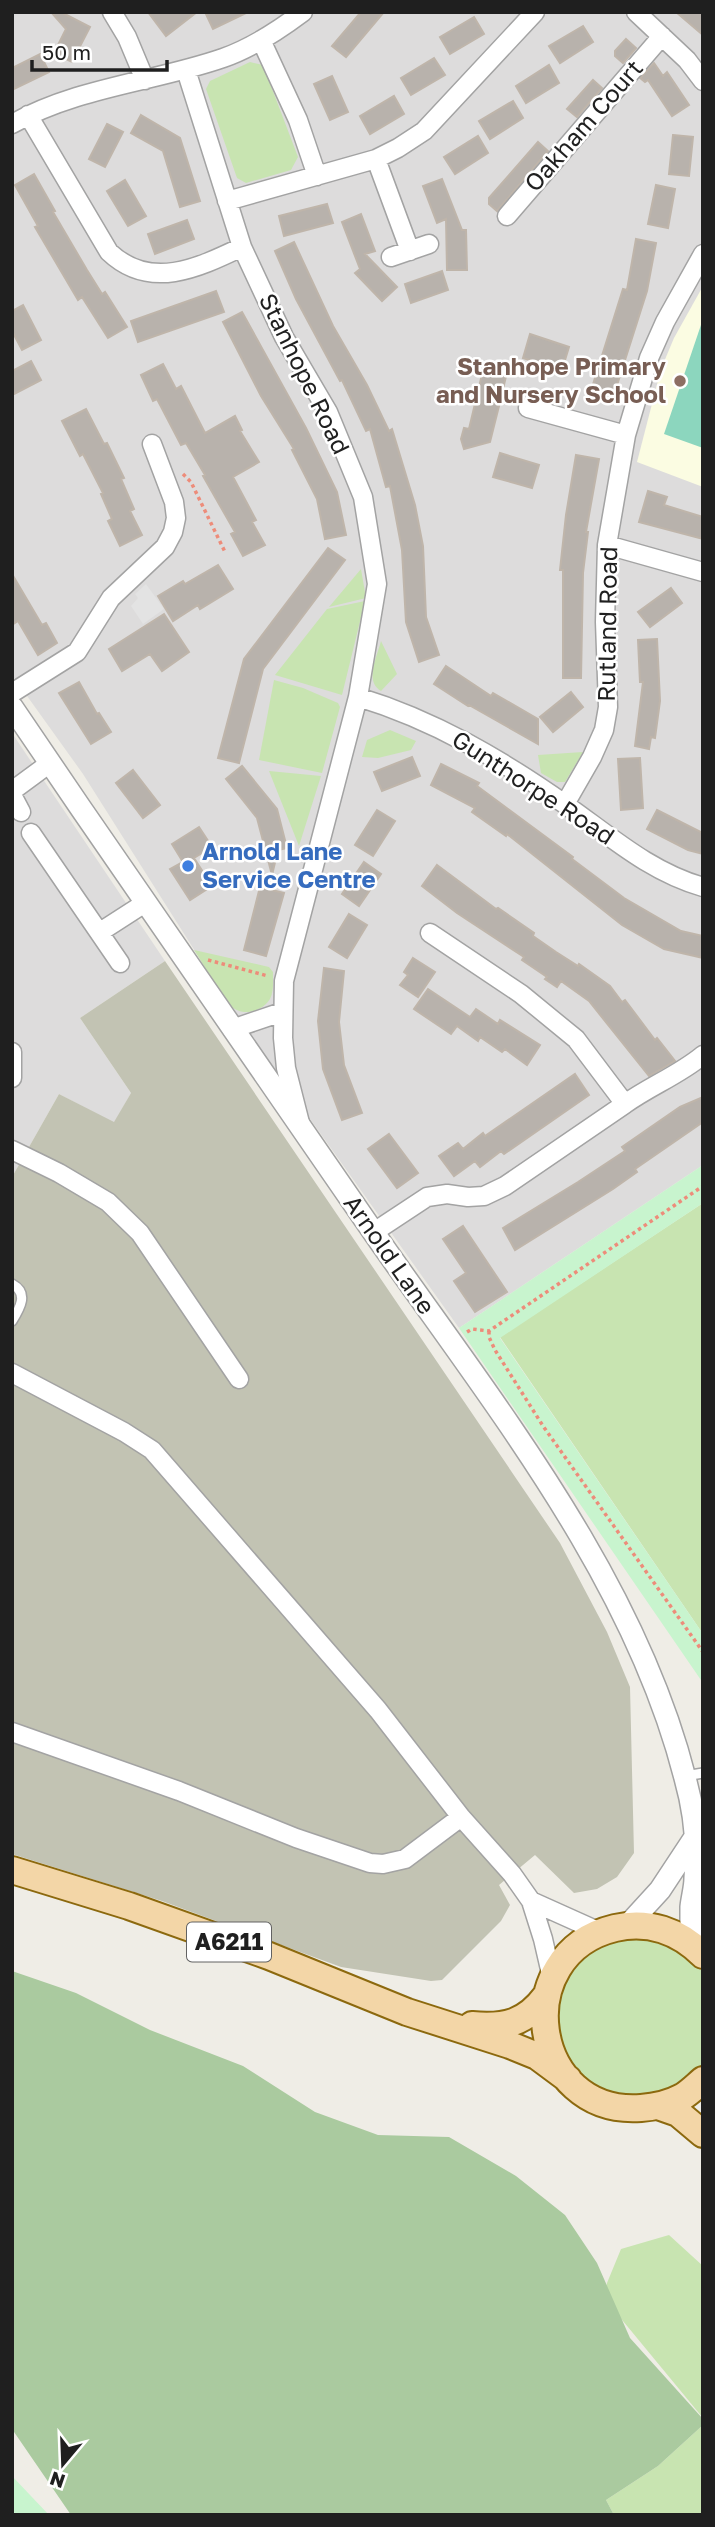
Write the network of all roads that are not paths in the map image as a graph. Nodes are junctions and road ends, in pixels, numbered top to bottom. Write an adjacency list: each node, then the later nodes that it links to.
1 (112, 12): 8 (street)
2 (303, 12): 6 (street)
3 (535, 12): 11 (street)
4 (636, 12): 5 (street)
5 (662, 36): 9 (street); 14 (street, Oakham Court)
6 (261, 40): 7 (street); 12 (street)
7 (186, 70): 8 (street); 13 (street, Stanhope Road)
8 (145, 80): 10 (street)
9 (703, 81)
10 (20, 119): 16 (street)
11 (376, 159): 12 (street); 17 (street)
12 (317, 176): 13 (street)
13 (228, 201): 16 (street, Stanhope Road)
14 (507, 216)
15 (429, 244): 17 (street)
16 (242, 247): 26 (street, Stanhope Road)
17 (410, 251): 19 (street)
18 (703, 254): 21 (street, Rutland Road)
19 (391, 257)
20 (528, 408): 21 (street)
21 (626, 435): 23 (street, Rutland Road)
22 (152, 444): 25 (street)
23 (607, 545): 24 (street); 30 (street, Rutland Road)
24 (703, 572)
25 (12, 693)
26 (358, 697): 30 (street, Gunthorpe Road); 38 (street, Stanhope Road)
27 (12, 706): 28 (street, Arnold Lane)
28 (50, 763): 29 (street); 34 (street, Arnold Lane)
29 (12, 793): 31 (street)
30 (565, 804): 33 (street, Gunthorpe Road)
31 (21, 812)
32 (31, 833): 35 (street)
33 (703, 887)
34 (145, 903): 35 (street); 39 (street, Arnold Lane)
35 (100, 932): 37 (street)
36 (430, 933): 43 (street)
37 (120, 963)
38 (282, 1012): 39 (street); 44 (street, Stanhope Road)
39 (232, 1029): 44 (street, Arnold Lane)
40 (12, 1052): 42 (street)
41 (703, 1055): 43 (street)
42 (12, 1078)
43 (625, 1104): 46 (street)
44 (301, 1127): 46 (street, Arnold Lane)
45 (12, 1150): 50 (street)
46 (373, 1232): 52 (street, Arnold Lane)
47 (12, 1284): 48 (lane)
48 (12, 1321)
49 (12, 1373): 53 (street)
50 (239, 1379)
51 (12, 1732): 53 (street)
52 (694, 1774): 54 (street, Arnold Lane)
53 (461, 1817): 56 (street)
54 (695, 1837): 57 (street); 59 (street, Arnold Lane)
55 (12, 1870): 61 (main road, A6211)
56 (531, 1901): 58 (street); 60 (street)
57 (628, 1925): 58 (main road); 59 (main road)
58 (600, 1932): 60 (main road)
59 (697, 1949)
60 (549, 1987): 61 (main road, A6211); 62 (main road)
61 (443, 2023): 62 (main road, A6211)
62 (568, 2079): 64 (main road)
63 (703, 2080): 64 (main road)
64 (658, 2106): 65 (main road)
65 (703, 2134)

